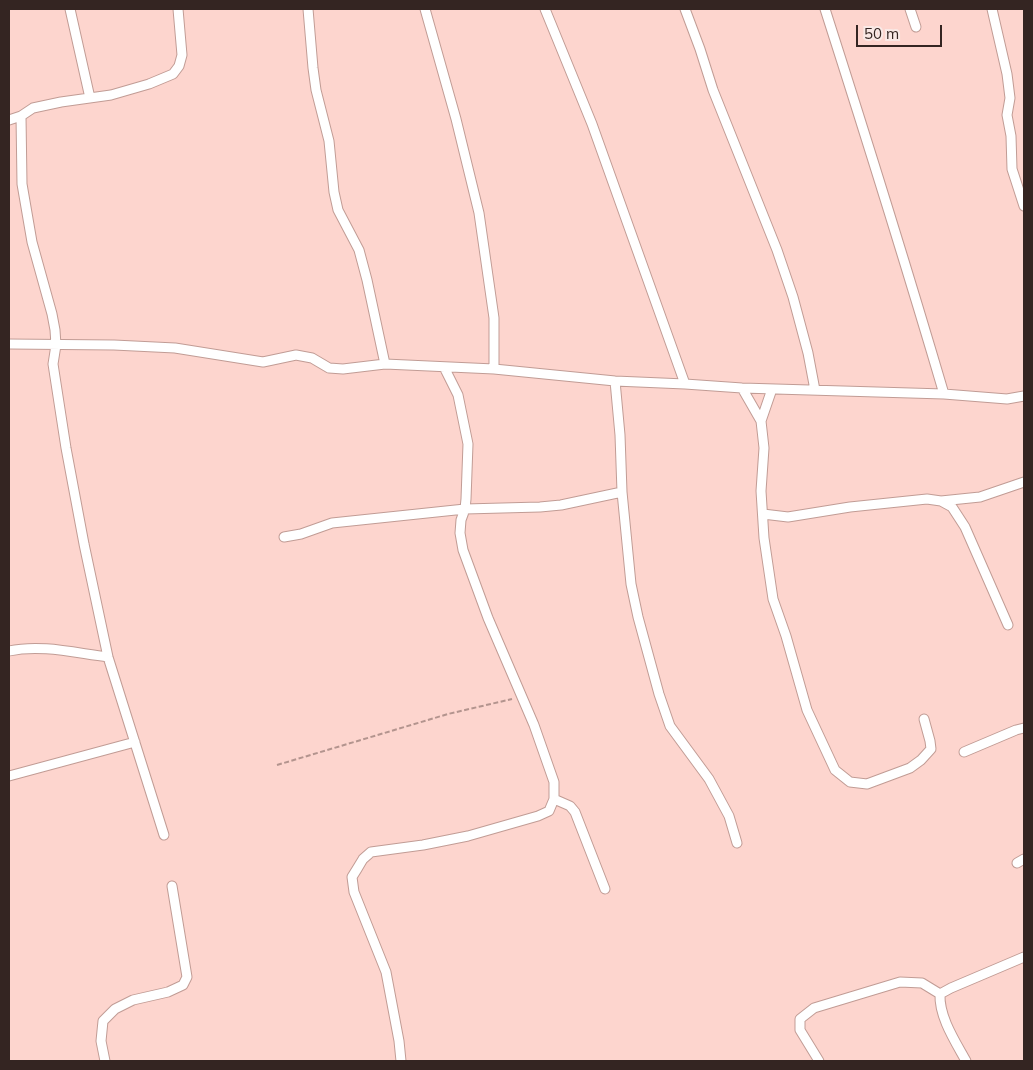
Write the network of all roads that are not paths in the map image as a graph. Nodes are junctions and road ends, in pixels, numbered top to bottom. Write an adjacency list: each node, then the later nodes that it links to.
1 (70, 9): 11 (street)
2 (178, 9): 11 (street)
3 (308, 9): 17 (street)
4 (425, 9): 19 (street)
5 (545, 9): 21 (street)
6 (685, 9): 24 (street)
7 (825, 9): 25 (street)
8 (910, 9): 10 (street)
9 (992, 9): 14 (street)
10 (916, 27)
11 (90, 98): 12 (street)
12 (21, 116): 13 (street); 16 (street)
13 (9, 120)
14 (1024, 206)
15 (9, 344): 16 (street)
16 (56, 345): 17 (street); 36 (street)
17 (384, 364): 18 (street)
18 (444, 367): 19 (street); 31 (street)
19 (494, 369): 20 (street)
20 (615, 381): 21 (street); 29 (street)
21 (685, 384): 22 (street)
22 (742, 388): 23 (street); 27 (street)
23 (772, 388): 24 (street); 27 (street)
24 (815, 390): 25 (street)
25 (944, 394): 26 (street)
26 (1024, 396)
27 (761, 421): 32 (street)
28 (1024, 482): 30 (street)
29 (622, 492): 31 (street); 44 (street)
30 (941, 501): 32 (street); 34 (street)
31 (465, 509): 33 (street); 42 (street)
32 (763, 514): 37 (street)
33 (284, 537)
34 (1008, 625)
35 (9, 651): 36 (street)
36 (108, 657): 39 (street)
37 (924, 719)
38 (1024, 728): 40 (street)
39 (135, 742): 41 (street); 43 (street)
40 (964, 752)
41 (9, 776)
42 (554, 799): 46 (street); 50 (street)
43 (164, 835)
44 (737, 843)
45 (172, 886): 49 (street)
46 (605, 889)
47 (1024, 958): 48 (street)
48 (940, 994): 51 (street); 52 (street)
49 (105, 1061)
50 (401, 1061)
51 (818, 1061)
52 (966, 1061)

